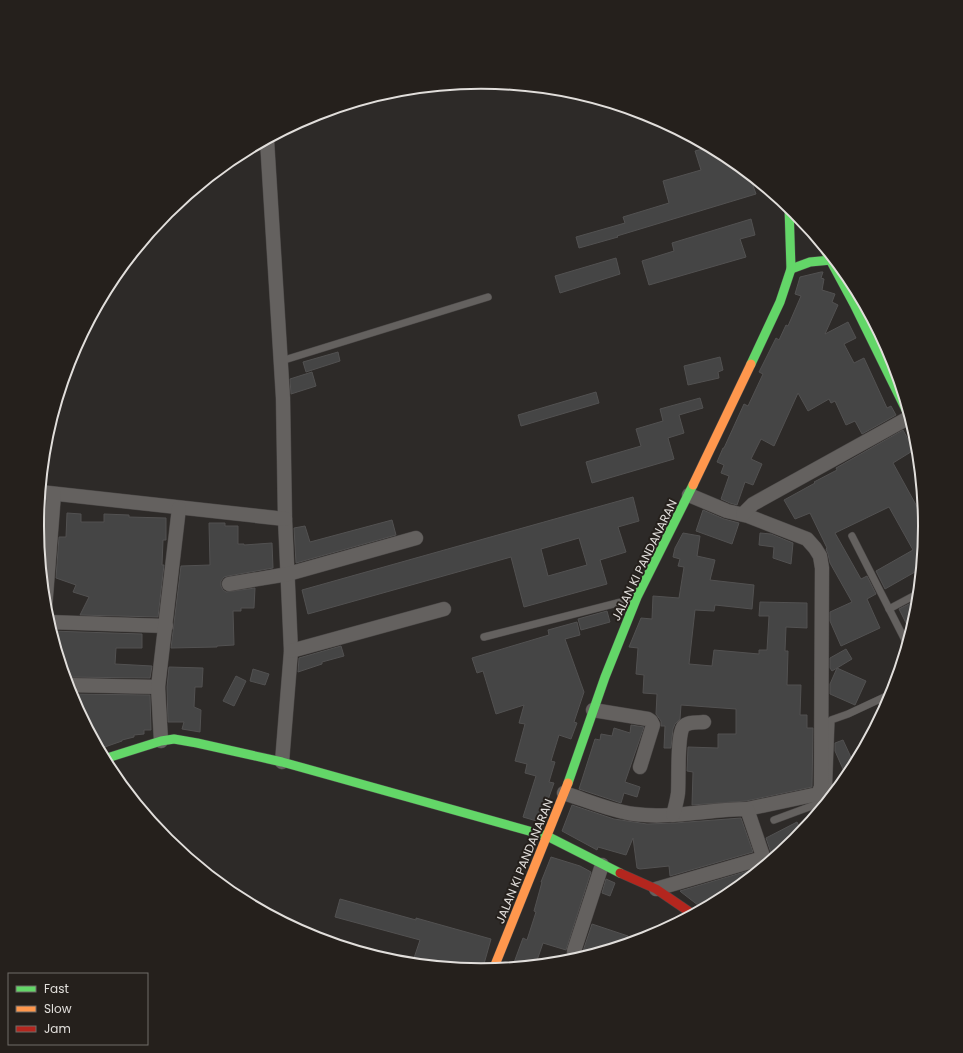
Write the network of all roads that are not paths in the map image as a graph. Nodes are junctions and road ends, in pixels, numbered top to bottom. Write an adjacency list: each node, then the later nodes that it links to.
1 (267, 146): 7 (street)
2 (789, 215): 4 (main road, JALAN KI PANDANARAN)
3 (829, 260): 4 (main road)
4 (791, 269): 11 (main road, JALAN KI PANDANARAN)
5 (836, 270): 8 (main road)
6 (488, 297): 7 (lane)
7 (281, 361): 14 (street)
8 (899, 396)
9 (906, 422): 13 (street)
10 (47, 493): 12 (street); 17 (street)
11 (689, 495): 13 (street); 21 (main road, JALAN KI PANDANARAN)
12 (179, 508): 14 (street); 25 (street)
13 (743, 514): 41 (street)
14 (286, 519): 18 (street)
15 (852, 536): 23 (lane)
16 (416, 538): 18 (street)
17 (46, 562)
18 (288, 574): 19 (street); 28 (street)
19 (229, 584)
20 (913, 596): 23 (lane)
21 (637, 597): 26 (lane); 32 (main road, JALAN KI PANDANARAN)
22 (444, 609): 28 (street)
23 (889, 609): 27 (lane)
24 (55, 622): 25 (street)
25 (166, 626): 30 (street)
26 (484, 637)
27 (904, 639)
28 (292, 651): 36 (street)
29 (74, 685): 30 (street)
30 (158, 687): 34 (street)
31 (885, 697): 39 (lane)
32 (593, 710): 37 (street); 38 (main road, JALAN KI PANDANARAN)
33 (704, 722): 42 (street)
34 (161, 741): 35 (main road); 36 (main road)
35 (110, 757)
36 (282, 762): 44 (main road)
37 (640, 767)
38 (564, 792): 42 (street); 44 (main road, JALAN KI PANDANARAN)
39 (828, 794)
40 (821, 803): 43 (lane)
41 (747, 809): 42 (street); 45 (street)
42 (673, 815)
43 (774, 820)
44 (547, 836): 47 (main road); 51 (main road, JALAN KI PANDANARAN)
45 (764, 861)
46 (761, 863): 48 (street)
47 (602, 865): 48 (main road); 50 (street)
48 (656, 889): 49 (main road)
49 (689, 911)
50 (574, 951)
51 (496, 964)

